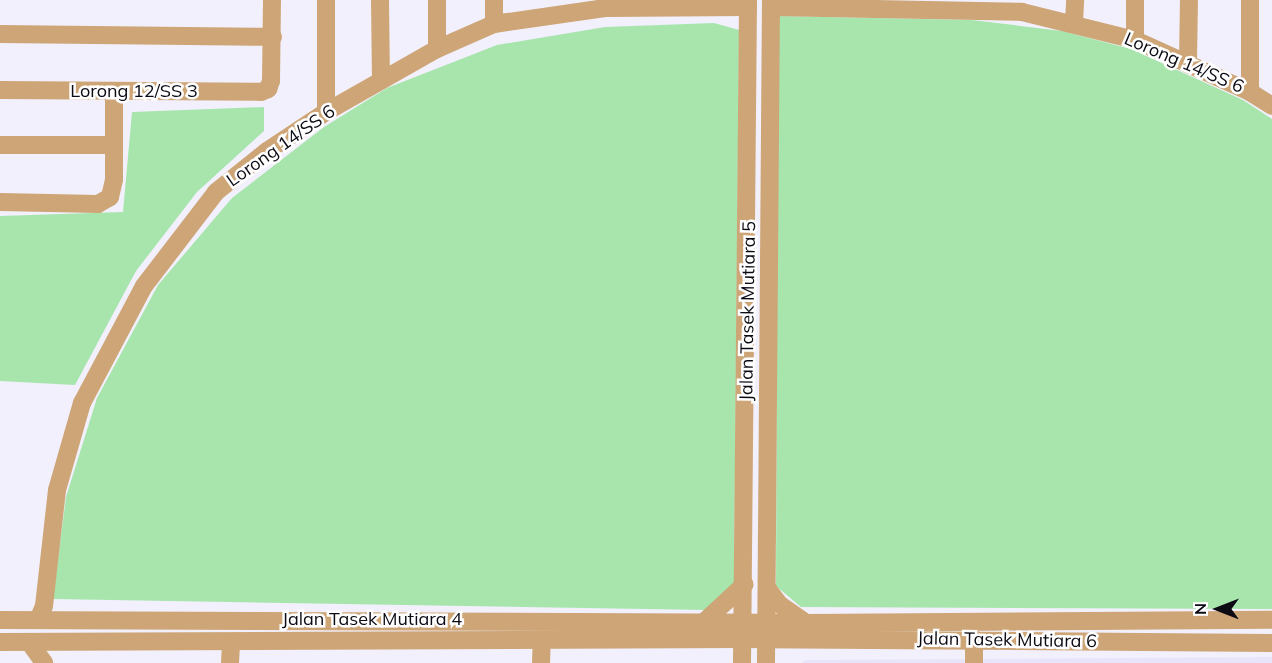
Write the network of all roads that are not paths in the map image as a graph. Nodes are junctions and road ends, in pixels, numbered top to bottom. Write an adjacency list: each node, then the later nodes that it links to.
1 (272, 0): 24 (street)
2 (326, 0): 33 (street)
3 (380, 0): 28 (street)
4 (437, 0): 26 (street)
5 (494, 0): 22 (street)
6 (1075, 0): 21 (street)
7 (1135, 0): 25 (street)
8 (1189, 0): 27 (street)
9 (1250, 0): 31 (street)
10 (663, 3): 13 (street, Lorong 14/SS 6); 14 (street, Lorong 14/SS 6)
11 (796, 3): 12 (street, Lorong 14/SS 6); 16 (street, Lorong 14/SS 6)
12 (847, 3): 17 (street, Lorong 14/SS 6)
13 (605, 4): 20 (street, Lorong 14/SS 6)
14 (723, 4): 15 (street, Lorong 14/SS 6)
15 (748, 4): 37 (street, Jalan Tasek Mutiara 5)
16 (771, 4): 36 (street, Jalan Tasek Mutiara 5)
17 (905, 4): 18 (street, Lorong 14/SS 6)
18 (963, 4): 19 (street, Lorong 14/SS 6)
19 (1022, 6): 21 (street, Lorong 14/SS 6)
20 (550, 8): 22 (street, Lorong 14/SS 6)
21 (1074, 22): 25 (street, Lorong 14/SS 6)
22 (494, 24): 26 (street, Lorong 14/SS 6)
23 (0, 34): 24 (street)
24 (273, 37): 30 (street, Lorong 12/SS 3)
25 (1136, 40): 27 (street, Lorong 14/SS 6)
26 (437, 49): 28 (street, Lorong 14/SS 6)
27 (1188, 62): 31 (street, Lorong 14/SS 6)
28 (381, 79): 33 (street, Lorong 14/SS 6)
29 (0, 90): 30 (street, Lorong 12/SS 3)
30 (114, 91): 35 (street)
31 (1250, 92): 32 (street, Lorong 14/SS 6)
32 (1272, 106)
33 (326, 112): 41 (street, Lorong 14/SS 6)
34 (0, 145): 35 (street)
35 (114, 145): 38 (street)
36 (768, 181): 37 (street); 40 (street, Jalan Tasek Mutiara 5)
37 (749, 183): 39 (street, Jalan Tasek Mutiara 5)
38 (0, 202)
39 (745, 584): 46 (street); 48 (street, Jalan Tasek Mutiara 5)
40 (766, 588): 47 (street); 49 (street, Jalan Tasek Mutiara 5)
41 (45, 615): 42 (street, Jalan Tasek Mutiara 4); 43 (street, Jalan Tasek Mutiara 4)
42 (378, 619): 46 (street, Jalan Tasek Mutiara 4); 58 (street)
43 (0, 620)
44 (1155, 620): 45 (street, Jalan Tasek Mutiara 6); 47 (street, Jalan Tasek Mutiara 6); 59 (street)
45 (1272, 620)
46 (705, 621): 48 (street, Jalan Tasek Mutiara 4)
47 (807, 623): 49 (street, Jalan Tasek Mutiara 6)
48 (743, 631): 49 (street, Jalan Tasek Mutiara 6); 53 (street, Jalan Tasek Mutiara 4); 65 (street, Jalan Tasek Mutiara 5)
49 (766, 631): 50 (street, Jalan Tasek Mutiara 6); 66 (street, Jalan Tasek Mutiara 5)
50 (797, 639): 51 (street, Jalan Tasek Mutiara 6); 67 (street)
51 (974, 639): 59 (street, Jalan Tasek Mutiara 6); 68 (street)
52 (542, 640): 53 (street, Jalan Tasek Mutiara 4); 58 (street, Jalan Tasek Mutiara 4); 63 (street)
53 (707, 640): 64 (street)
54 (0, 642): 55 (street, Jalan Tasek Mutiara 4)
55 (29, 642): 56 (street, Jalan Tasek Mutiara 4); 61 (street)
56 (57, 642): 57 (street, Jalan Tasek Mutiara 4); 61 (street)
57 (231, 642): 58 (street, Jalan Tasek Mutiara 4); 62 (street)
58 (378, 642)
59 (1155, 642): 60 (street, Jalan Tasek Mutiara 6)
60 (1272, 643)
61 (44, 663)
62 (230, 663)
63 (541, 663)
64 (735, 663)
65 (742, 663)
66 (766, 663)
67 (772, 663)
68 (974, 663)

